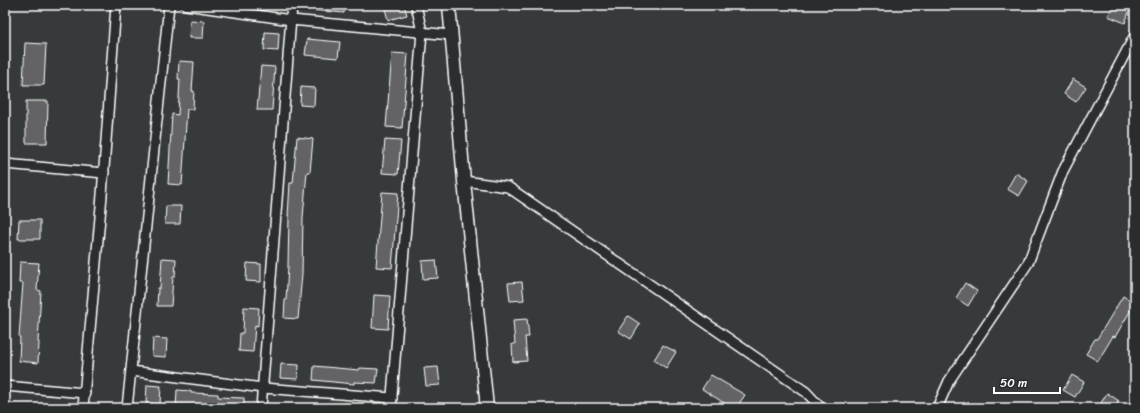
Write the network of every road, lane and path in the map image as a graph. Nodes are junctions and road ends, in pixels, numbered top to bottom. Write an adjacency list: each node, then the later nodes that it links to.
1 (116, 5): 12 (street)
2 (169, 5): 14 (street)
3 (186, 5): 7 (street)
4 (292, 5): 7 (street)
5 (416, 5): 8 (street)
6 (449, 5): 10 (main road)
7 (291, 20): 8 (street); 16 (street)
8 (422, 32): 10 (street); 18 (street)
9 (1135, 34): 25 (street)
10 (451, 35): 13 (main road)
11 (5, 164): 12 (street)
12 (104, 173): 17 (street)
13 (464, 181): 23 (main road); 24 (street)
14 (131, 372): 16 (street); 20 (street)
15 (5, 386): 17 (street)
16 (263, 388): 18 (street); 21 (street)
17 (85, 393): 19 (street)
18 (392, 398): 22 (street)
19 (84, 408)
20 (127, 408)
21 (261, 408)
22 (391, 408)
23 (487, 408)
24 (821, 408)
25 (937, 408)

